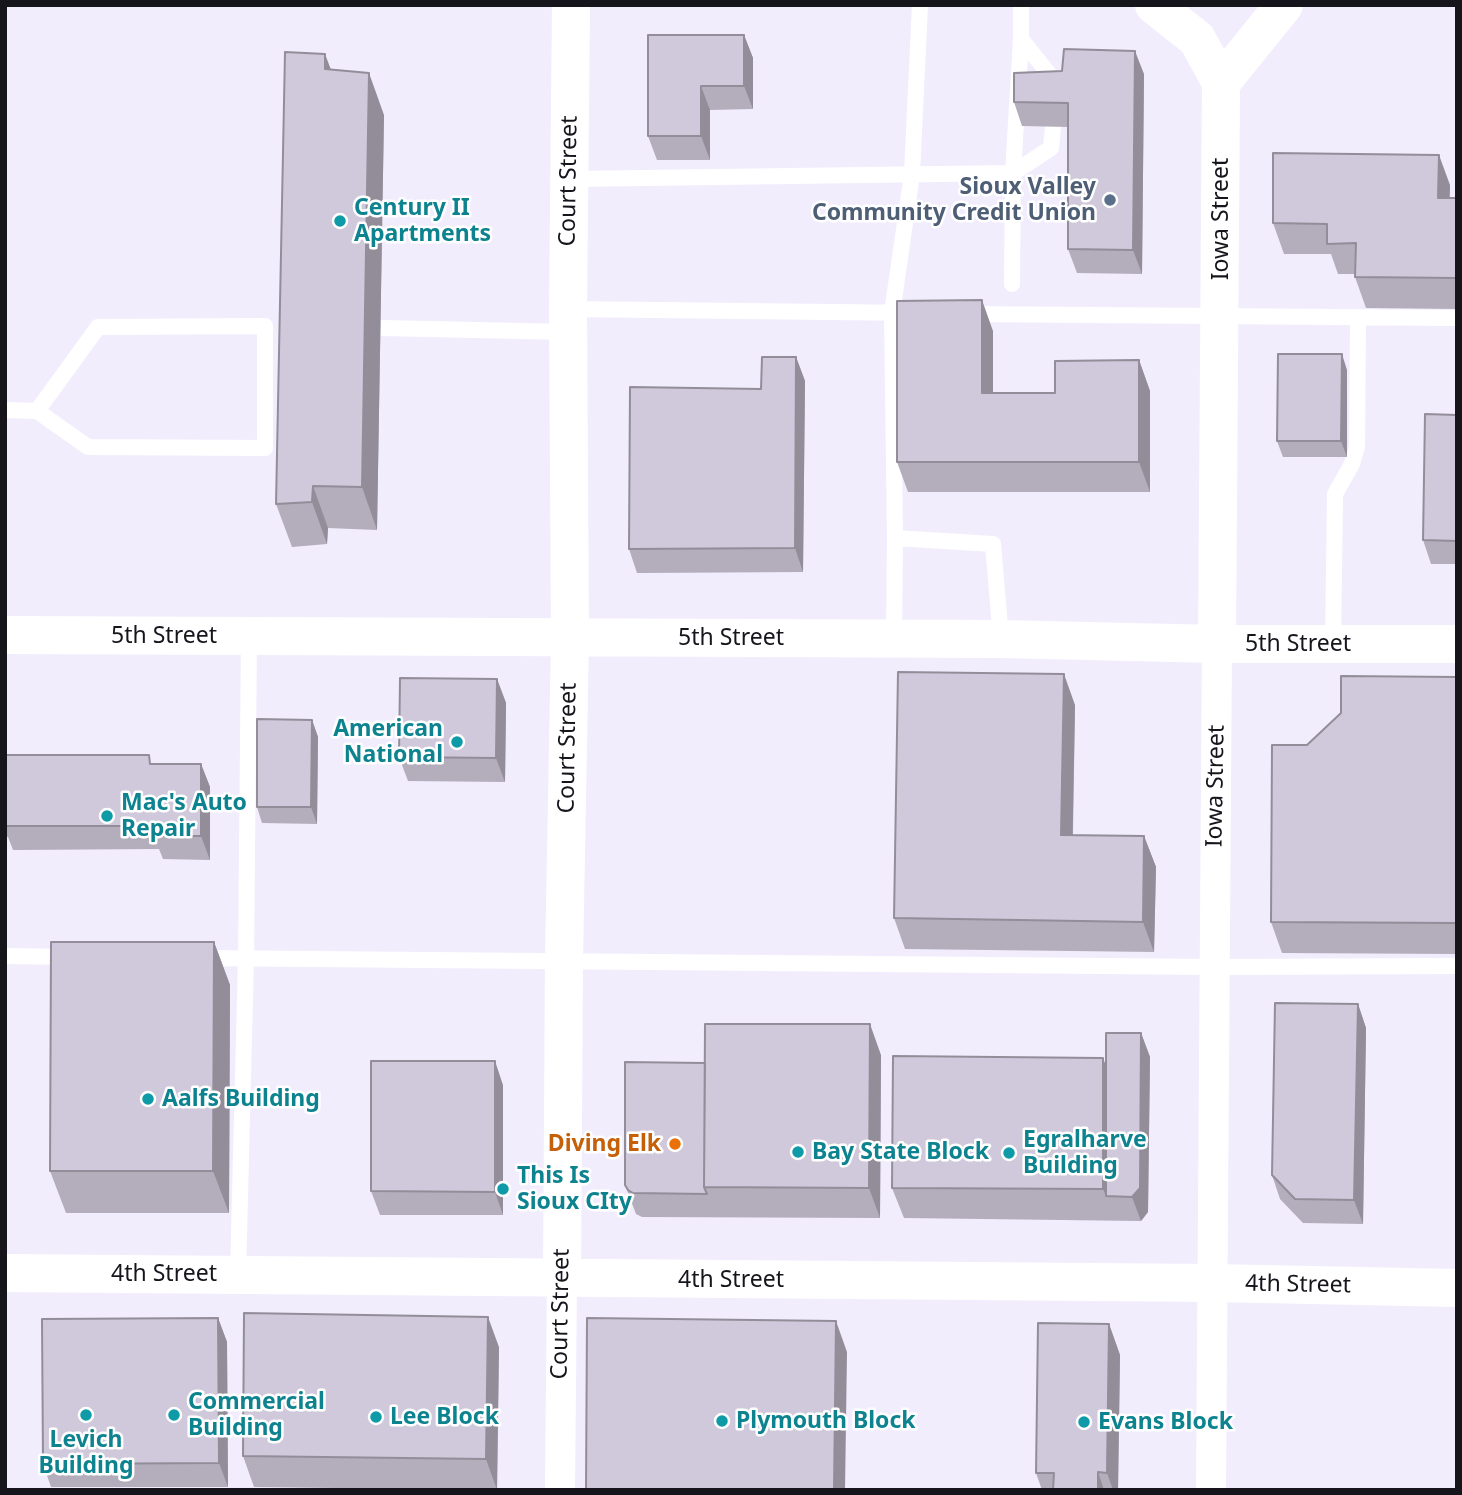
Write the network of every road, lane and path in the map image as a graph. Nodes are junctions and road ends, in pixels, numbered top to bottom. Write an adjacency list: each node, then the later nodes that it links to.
1 (571, 5): 12 (main road, Court Street)
2 (920, 5): 11 (lane)
3 (1021, 5): 6 (lane)
4 (1154, 5): 7 (main road, Iowa Street)
5 (1284, 5): 7 (main road)
6 (1021, 39): 8 (lane); 10 (lane)
7 (1221, 83): 15 (main road, Iowa Street)
8 (1054, 95)
9 (1053, 127): 10 (lane)
10 (1013, 173): 11 (lane); 13 (lane)
11 (912, 174): 12 (lane); 14 (lane)
12 (569, 179): 18 (main road, Court Street)
13 (1012, 284)
14 (892, 313): 15 (lane); 18 (lane); 22 (lane)
15 (1220, 317): 16 (lane); 30 (main road, Iowa Street)
16 (1358, 318): 17 (lane); 28 (lane)
17 (1457, 318)
18 (568, 321): 19 (lane); 25 (main road, Court Street)
19 (381, 328)
20 (5, 410): 21 (lane)
21 (37, 411): 21 (lane)
22 (895, 538): 26 (lane); 27 (lane)
23 (5, 635): 24 (main road, 5th Street)
24 (248, 636): 25 (main road, 5th Street); 34 (lane)
25 (570, 638): 26 (main road, 5th Street); 35 (main road, Court Street)
26 (894, 639): 27 (main road, 5th Street)
27 (1001, 639): 30 (main road, 5th Street)
28 (1334, 644): 29 (main road, 5th Street); 30 (main road, 5th Street)
29 (1457, 644)
30 (1217, 645): 37 (street, Iowa Street)
31 (5, 956): 32 (lane)
32 (86, 957)
33 (179, 958): 34 (lane)
34 (246, 958): 35 (lane); 39 (lane)
35 (564, 960): 37 (lane); 40 (main road, Court Street)
36 (1457, 966): 37 (lane)
37 (1215, 967): 41 (street, Iowa Street)
38 (5, 1273): 39 (main road, 4th Street)
39 (238, 1275): 40 (main road, 4th Street)
40 (562, 1279): 41 (main road, 4th Street); 43 (street, Court Street)
41 (1213, 1283): 42 (main road, 4th Street); 44 (street, Iowa Street)
42 (1457, 1288)
43 (559, 1490)
44 (1211, 1490)

